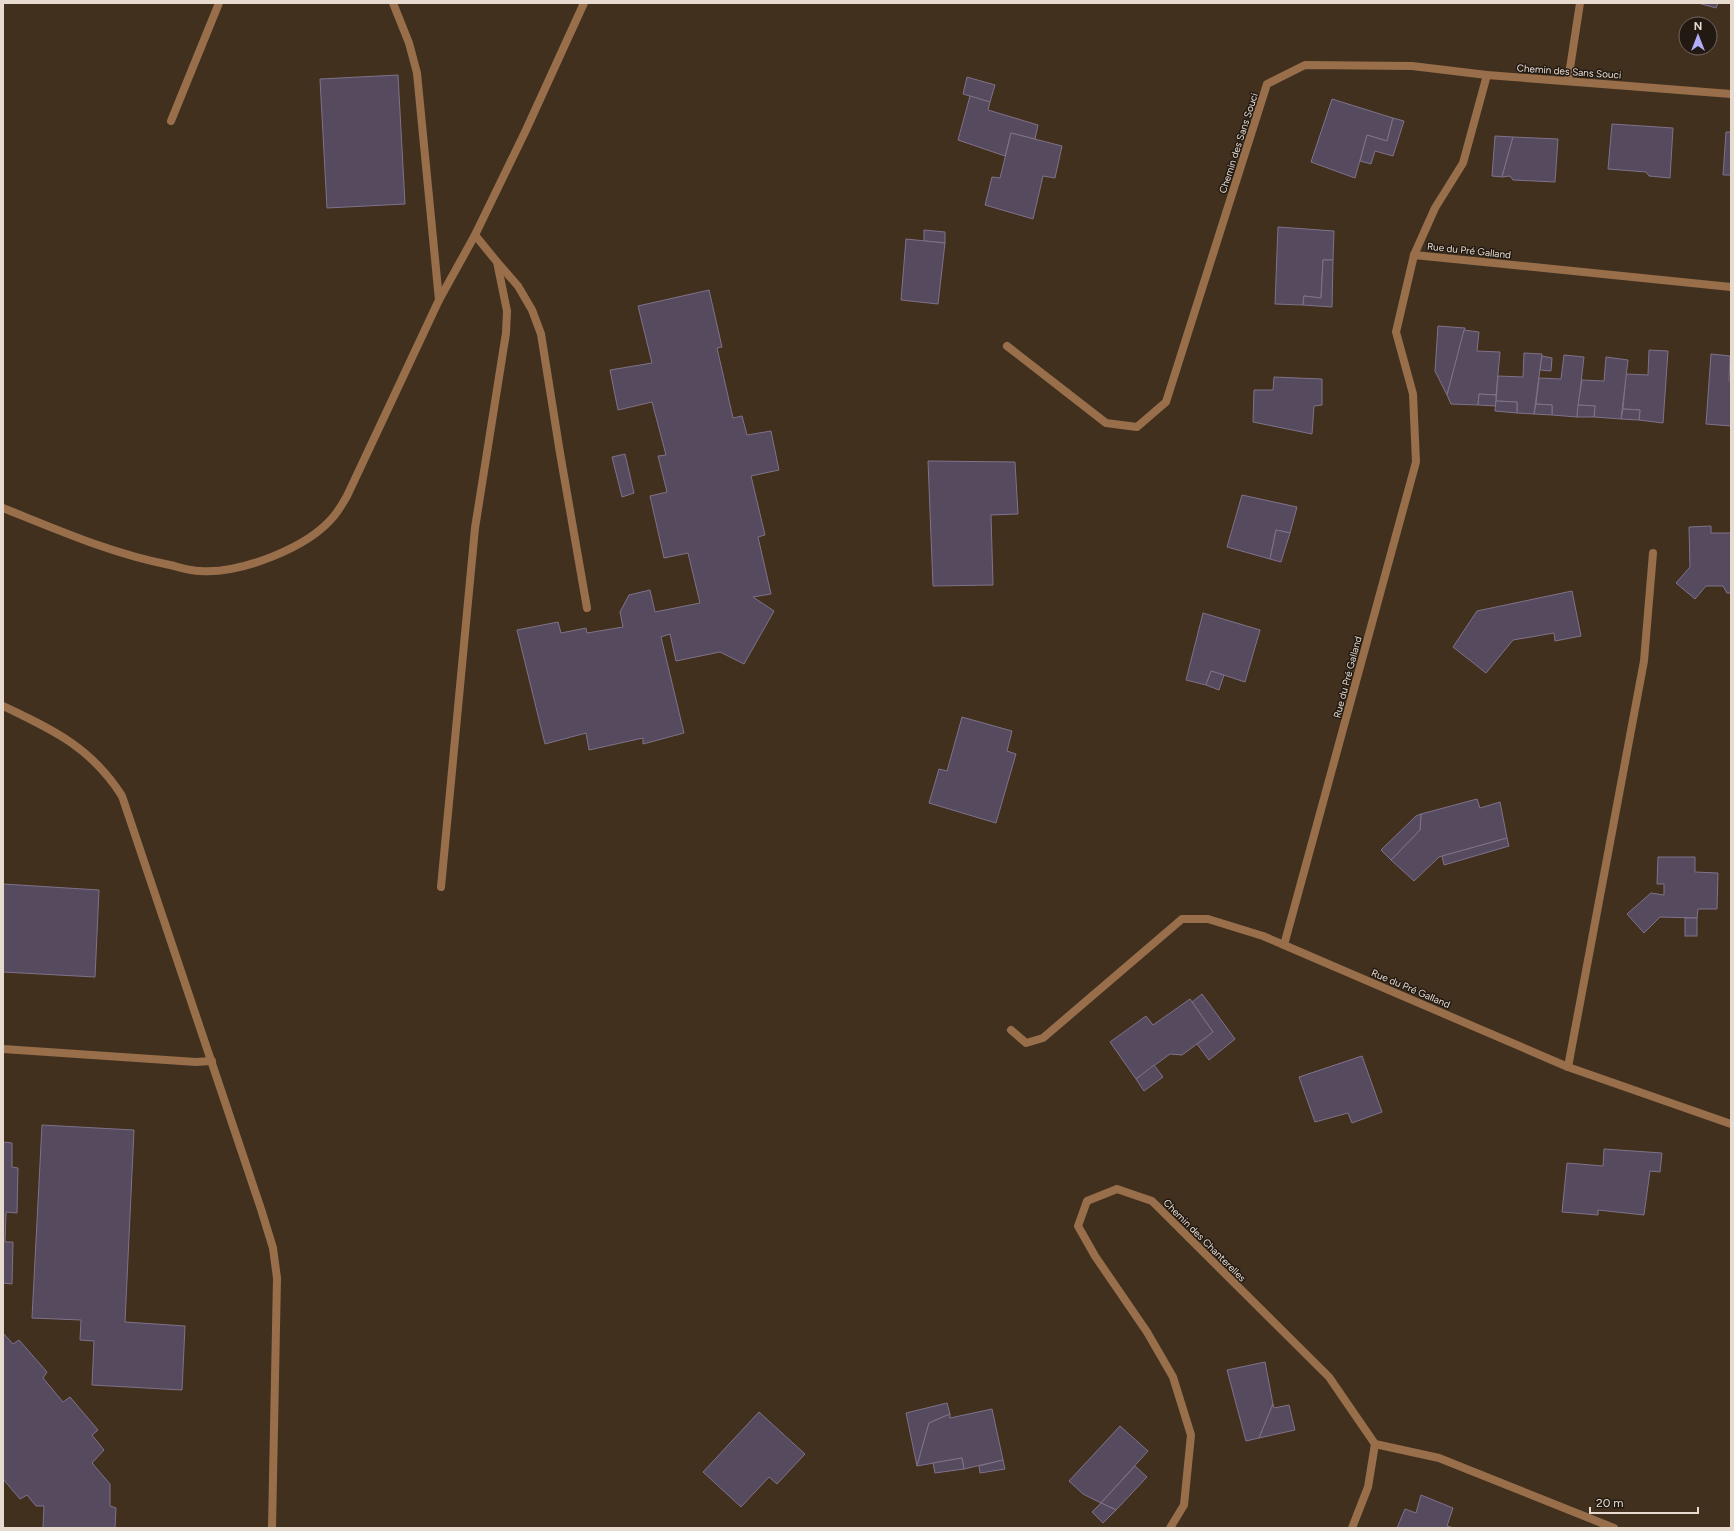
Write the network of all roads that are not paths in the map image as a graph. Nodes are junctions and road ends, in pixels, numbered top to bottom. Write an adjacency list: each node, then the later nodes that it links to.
1 (219, 3): 8 (street)
2 (393, 3): 13 (street)
3 (584, 3): 9 (street)
4 (1580, 3): 6 (street)
5 (1487, 75): 6 (street, Chemin des Sans Souci); 10 (street); 14 (street, Chemin des Sans Souci)
6 (1568, 81): 7 (street, Chemin des Sans Souci)
7 (1731, 94)
8 (171, 121)
9 (475, 235): 11 (street); 13 (street)
10 (1414, 255): 12 (street, Rue du Pré Galland); 20 (street, Rue du Pré Galland)
11 (497, 262): 17 (street); 19 (street)
12 (1731, 286)
13 (439, 300): 15 (street)
14 (1007, 346)
15 (3, 508)
16 (1653, 554): 24 (street)
17 (587, 608)
18 (3, 706): 23 (street)
19 (442, 887)
20 (1284, 945): 21 (street); 24 (street, Rue du Pré Galland)
21 (1011, 1030)
22 (3, 1049): 23 (street)
23 (212, 1061): 27 (street)
24 (1568, 1067): 25 (street, Rue du Pré Galland)
25 (1731, 1124)
26 (1375, 1444): 28 (street, Chemin des Chanterelles); 29 (street); 30 (street)
27 (272, 1528)
28 (1170, 1528)
29 (1352, 1528)
30 (1614, 1528)

